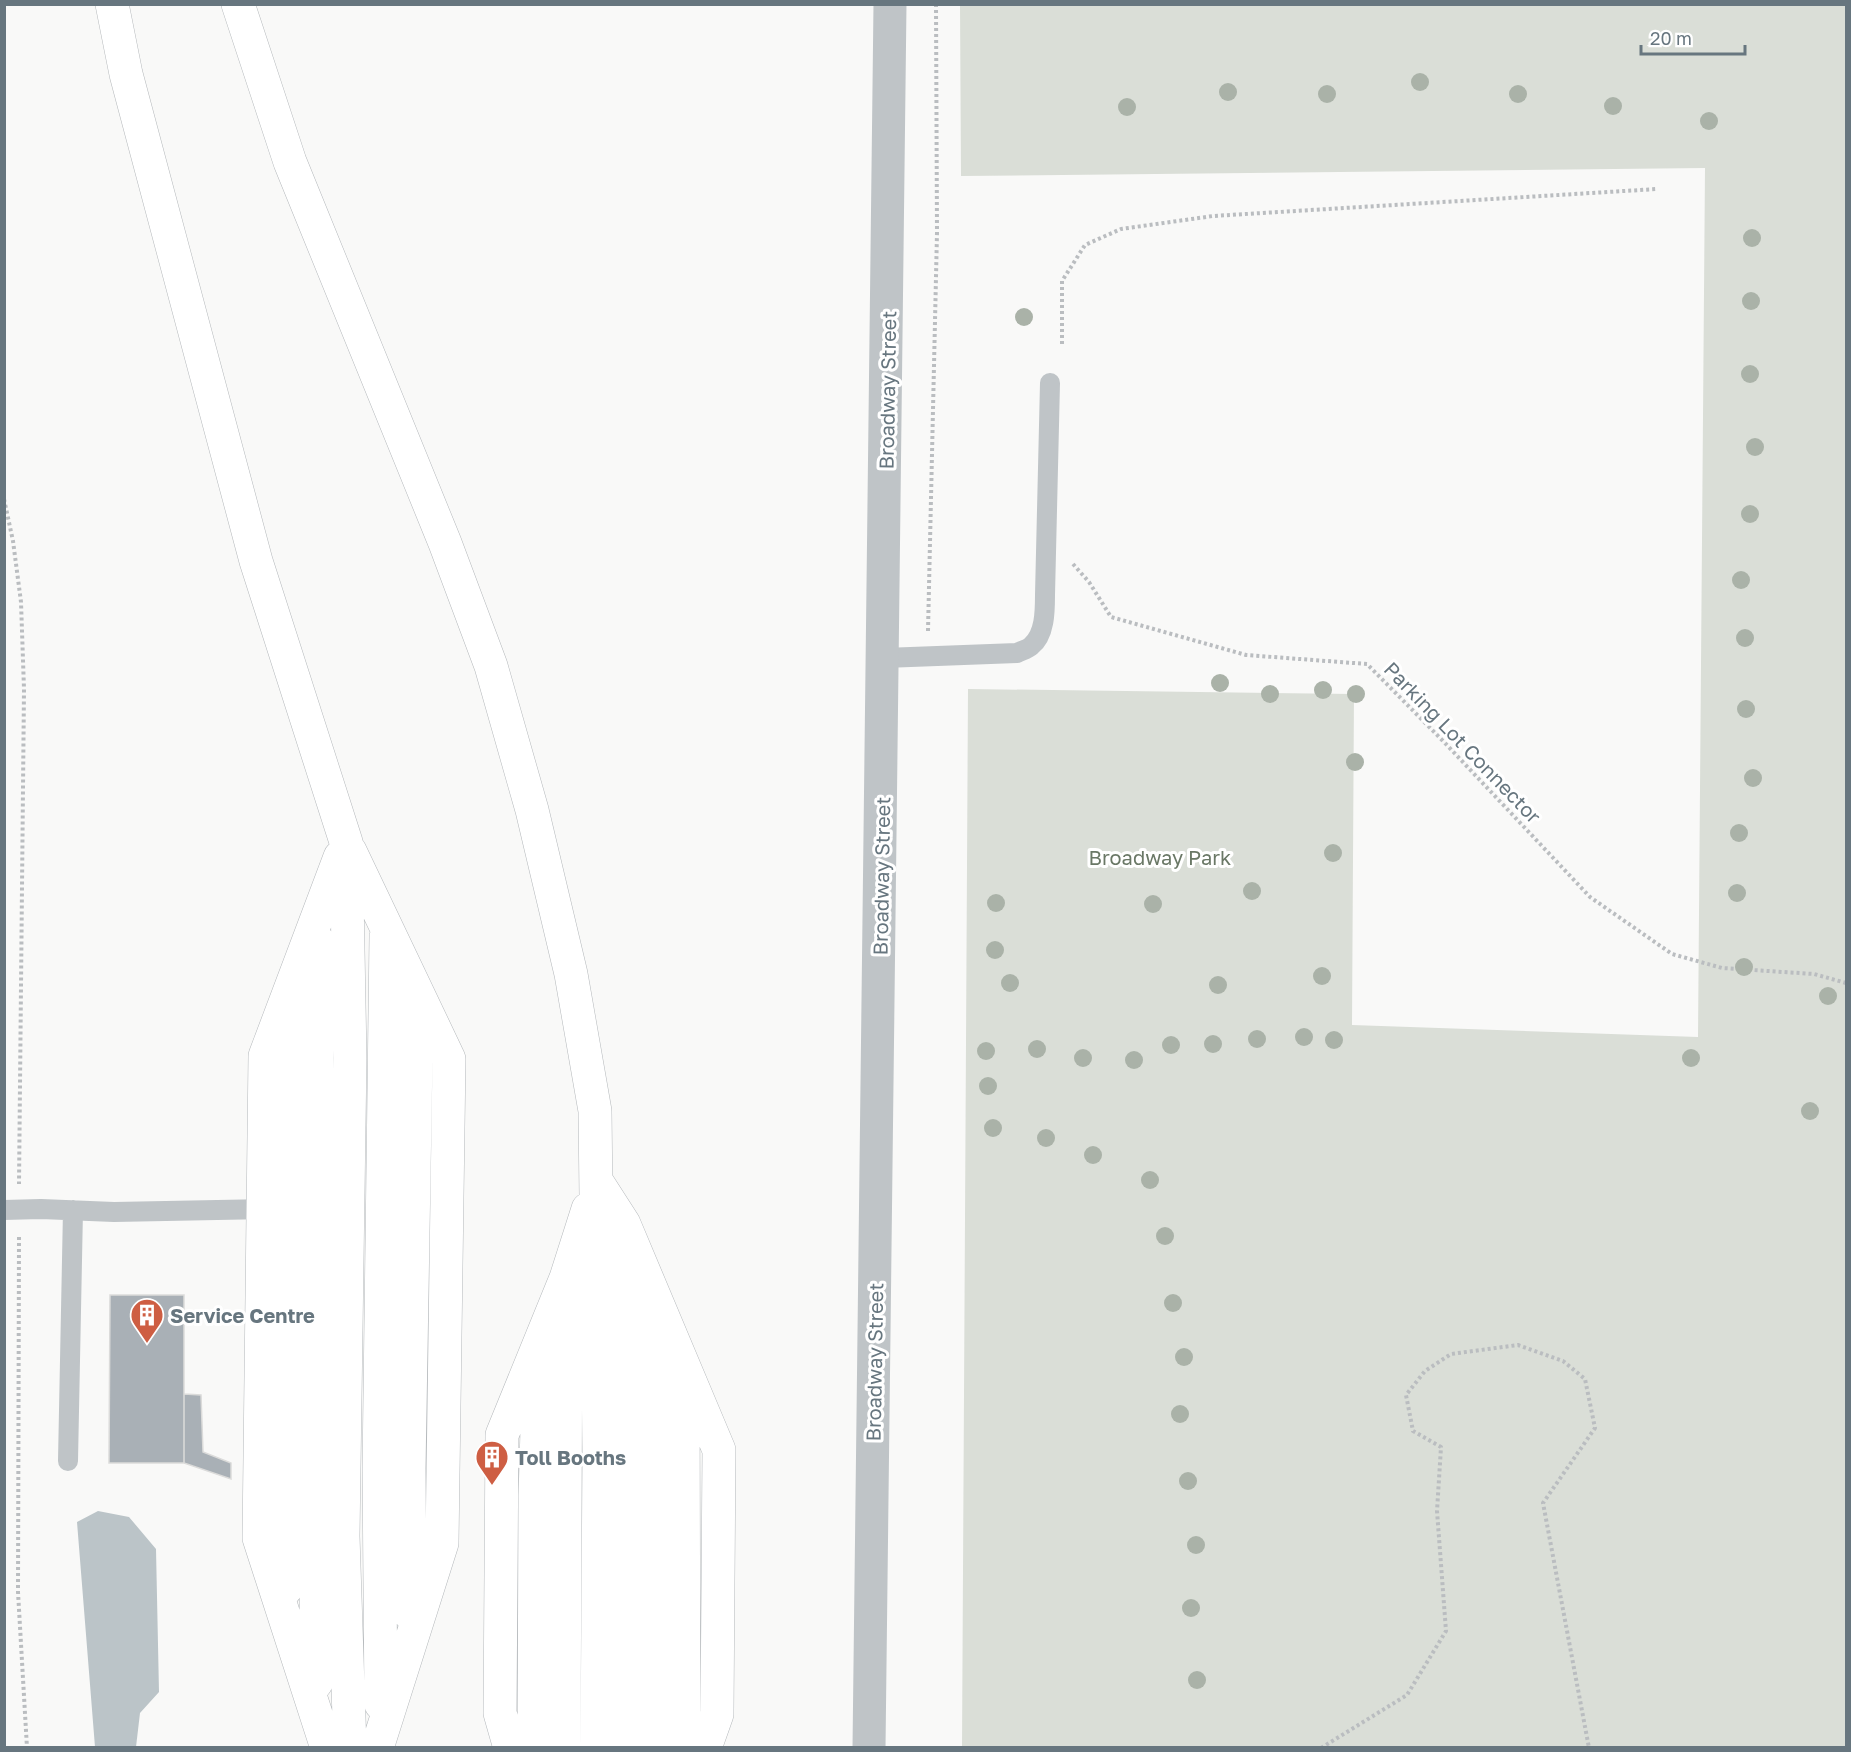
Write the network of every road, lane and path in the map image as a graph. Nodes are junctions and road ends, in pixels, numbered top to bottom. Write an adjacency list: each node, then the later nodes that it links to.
1 (112, 4): 12 (highway)
2 (238, 4): 17 (highway)
3 (891, 4): 11 (street, Broadway Street)
4 (936, 4): 10 (path)
5 (1657, 189): 6 (path)
6 (1062, 344)
7 (1050, 383): 9 (lane)
8 (4, 499): 19 (path)
9 (1047, 555): 10 (lane); 15 (path, Parking Lot Connector)
10 (928, 656): 11 (lane)
11 (884, 658): 41 (street, Broadway Street)
12 (346, 842): 13 (highway); 14 (highway); 32 (highway)
13 (317, 917): 16 (highway); 28 (highway)
14 (386, 926): 29 (highway); 29 (highway)
15 (1846, 983)
16 (291, 986): 18 (highway); 27 (highway)
17 (597, 1182): 21 (highway); 22 (highway); 36 (highway)
18 (264, 1209): 20 (lane); 27 (highway)
19 (12, 1210): 20 (lane); 30 (path)
20 (73, 1210): 26 (lane)
21 (624, 1224): 23 (highway); 37 (highway)
22 (566, 1278): 24 (highway); 35 (highway)
23 (652, 1292): 25 (highway); 38 (highway)
24 (539, 1340): 33 (highway); 34 (highway)
25 (682, 1363): 39 (highway); 40 (highway)
26 (68, 1461)
27 (284, 1615): 28 (highway)
28 (316, 1713): 31 (highway)
29 (379, 1740)
30 (27, 1748)
31 (327, 1748)
32 (350, 1748)
33 (510, 1748)
34 (534, 1748)
35 (564, 1748)
36 (597, 1748)
37 (625, 1748)
38 (656, 1748)
39 (684, 1748)
40 (705, 1748)
41 (869, 1748)
42 (1321, 1748): 43 (path)
43 (1589, 1748)

